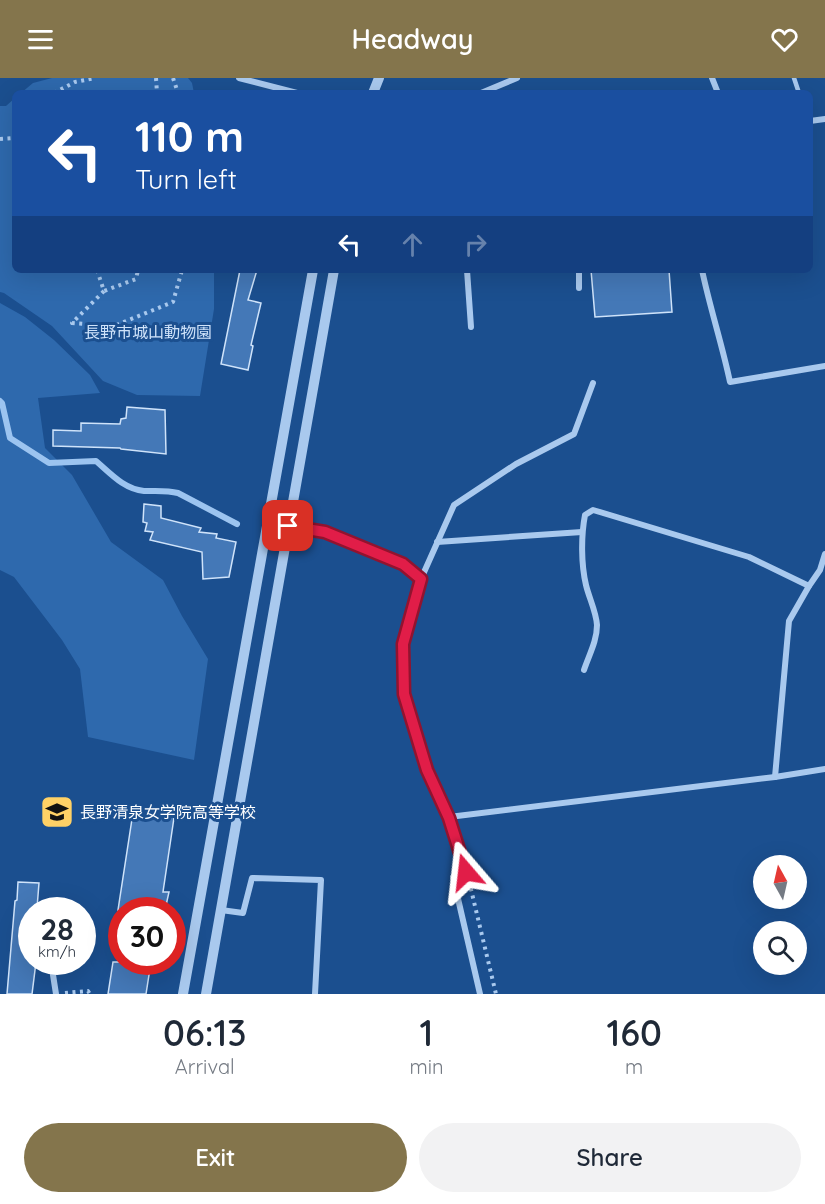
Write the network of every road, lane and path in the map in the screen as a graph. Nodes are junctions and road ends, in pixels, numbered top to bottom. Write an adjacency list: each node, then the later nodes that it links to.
1 (95, 78): 4 (path)
2 (239, 78): 5 (street)
3 (517, 78): 6 (street)
4 (60, 90)
5 (285, 90)
6 (488, 90)
7 (99, 273): 16 (path)
8 (137, 273): 16 (path)
9 (181, 273): 16 (path)
10 (312, 273): 36 (street)
11 (333, 273): 20 (street)
12 (467, 273): 17 (street)
13 (579, 273): 15 (street)
14 (703, 273): 18 (street)
15 (579, 288)
16 (104, 291)
17 (471, 327)
18 (825, 366)
19 (593, 383): 22 (street)
20 (288, 526): 25 (street); 32 (street)
21 (582, 532): 22 (street); 26 (street); 27 (street)
22 (437, 542): 25 (street)
23 (825, 554): 24 (street)
24 (823, 570): 26 (street)
25 (421, 579): 30 (street)
26 (809, 586): 29 (street)
27 (584, 670)
28 (825, 769): 29 (street)
29 (775, 777): 30 (street)
30 (449, 818): 31 (street)
31 (466, 872): 39 (street); 40 (path)
32 (221, 910): 37 (street); 38 (street)
33 (53, 975): 34 (street)
34 (56, 994): 35 (path)
35 (90, 994)
36 (183, 994)
37 (206, 994)
38 (315, 994)
39 (480, 994)
40 (496, 994)

